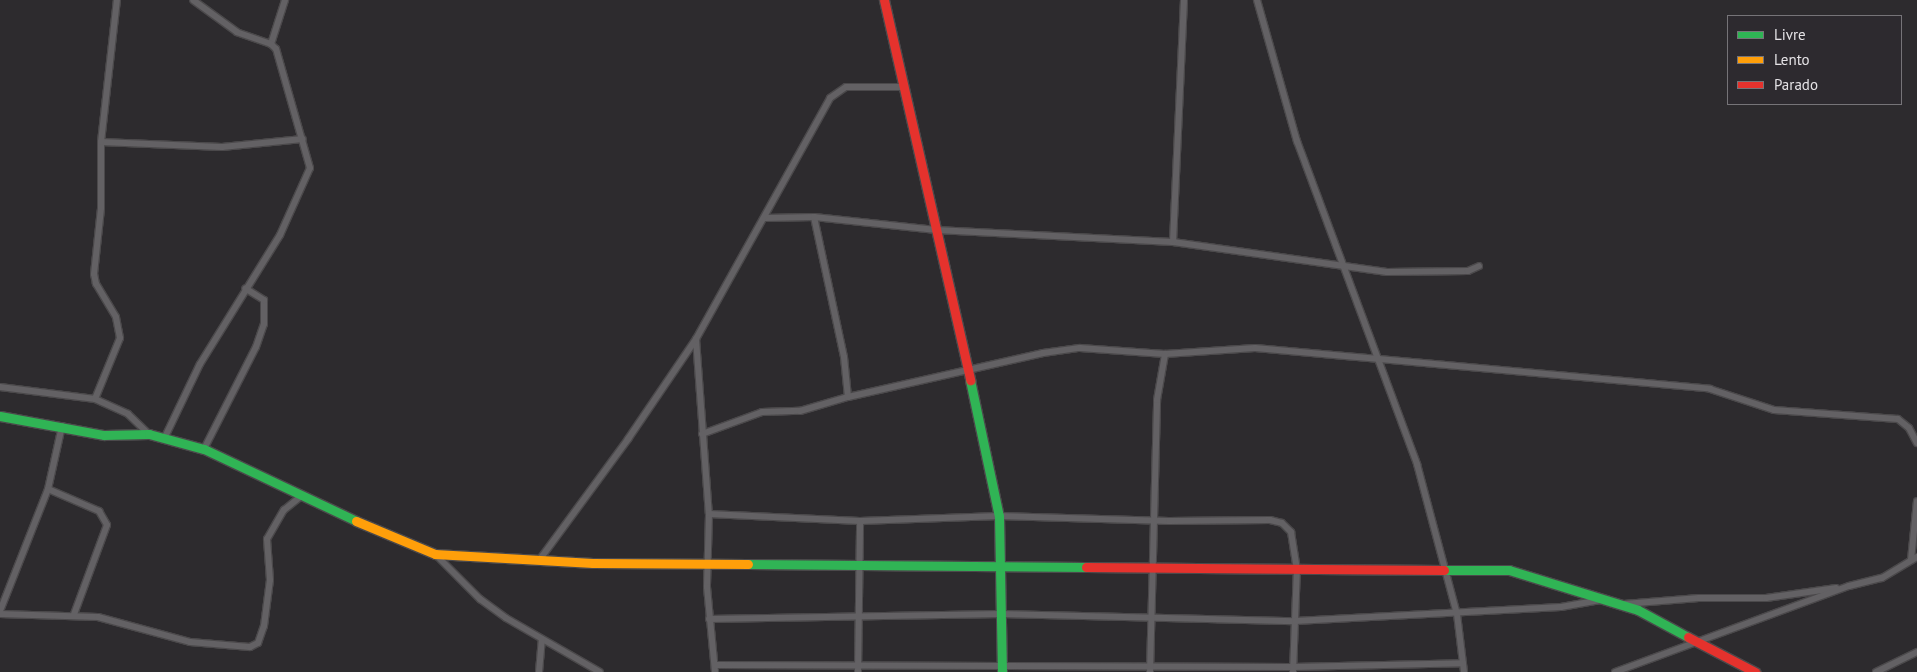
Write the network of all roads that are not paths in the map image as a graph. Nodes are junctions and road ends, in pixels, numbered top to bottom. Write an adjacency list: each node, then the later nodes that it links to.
1 (118, 0): 10 (street)
2 (193, 0): 7 (street)
3 (285, 0): 7 (street)
4 (884, 0): 8 (street)
5 (1184, 0): 14 (street)
6 (1257, 0): 15 (street)
7 (271, 44): 9 (street)
8 (904, 87): 12 (street); 13 (street)
9 (303, 139): 10 (street); 17 (street)
10 (101, 142): 24 (street)
11 (814, 217): 12 (street); 13 (street); 23 (street)
12 (765, 218): 18 (street)
13 (936, 230): 14 (street); 21 (street)
14 (1173, 242): 15 (street)
15 (1340, 263): 16 (street); 20 (street)
16 (1479, 266)
17 (245, 288): 29 (street); 31 (street)
18 (696, 339): 28 (street); 40 (street)
19 (1165, 354): 20 (street); 21 (street); 37 (street)
20 (1381, 360): 30 (street); 47 (street)
21 (966, 371): 23 (street); 36 (street)
22 (0, 387): 24 (street)
23 (848, 397): 28 (street)
24 (96, 400): 27 (street)
25 (0, 416): 26 (street)
26 (62, 426): 27 (street); 32 (street)
27 (149, 434): 29 (street)
28 (702, 434): 35 (street)
29 (164, 438): 31 (street)
30 (1917, 443)
31 (204, 449): 33 (street)
32 (48, 489): 51 (street); 52 (street)
33 (301, 496): 39 (street); 52 (street)
34 (1917, 501): 41 (street)
35 (709, 514): 38 (street); 42 (street)
36 (998, 516): 37 (street); 38 (street); 43 (street)
37 (1156, 520): 45 (street); 46 (street)
38 (860, 521): 44 (street)
39 (435, 554): 40 (street); 59 (street)
40 (540, 559): 42 (street)
41 (1914, 559): 48 (street)
42 (707, 563): 44 (street); 57 (street)
43 (1000, 564): 44 (street); 45 (street); 53 (street)
44 (857, 566): 56 (street)
45 (1155, 568): 46 (street); 55 (street)
46 (1297, 568): 47 (street); 58 (street)
47 (1443, 569): 49 (street); 54 (street)
48 (1849, 586): 50 (street); 60 (street)
49 (1600, 600): 50 (street); 54 (street)
50 (1621, 604): 60 (street)
51 (0, 612): 52 (street)
52 (74, 614)
53 (1001, 614): 55 (street); 56 (street); 65 (street)
54 (1457, 614): 58 (street); 62 (street)
55 (1152, 616): 58 (street); 63 (street)
56 (857, 618): 57 (street); 67 (street)
57 (709, 619): 64 (street)
58 (1295, 621): 66 (street)
59 (542, 639): 68 (street); 69 (street)
60 (1697, 644): 72 (street); 73 (street)
61 (1917, 652): 74 (street)
62 (1463, 663): 66 (street); 71 (street)
63 (1150, 664): 65 (street); 66 (street); 70 (street)
64 (715, 669): 67 (street)
65 (1002, 669): 67 (street)
66 (1293, 669)
67 (858, 670)
68 (539, 672)
69 (600, 672)
70 (1150, 672)
71 (1464, 672)
72 (1615, 672)
73 (1754, 672)
74 (1876, 672)

